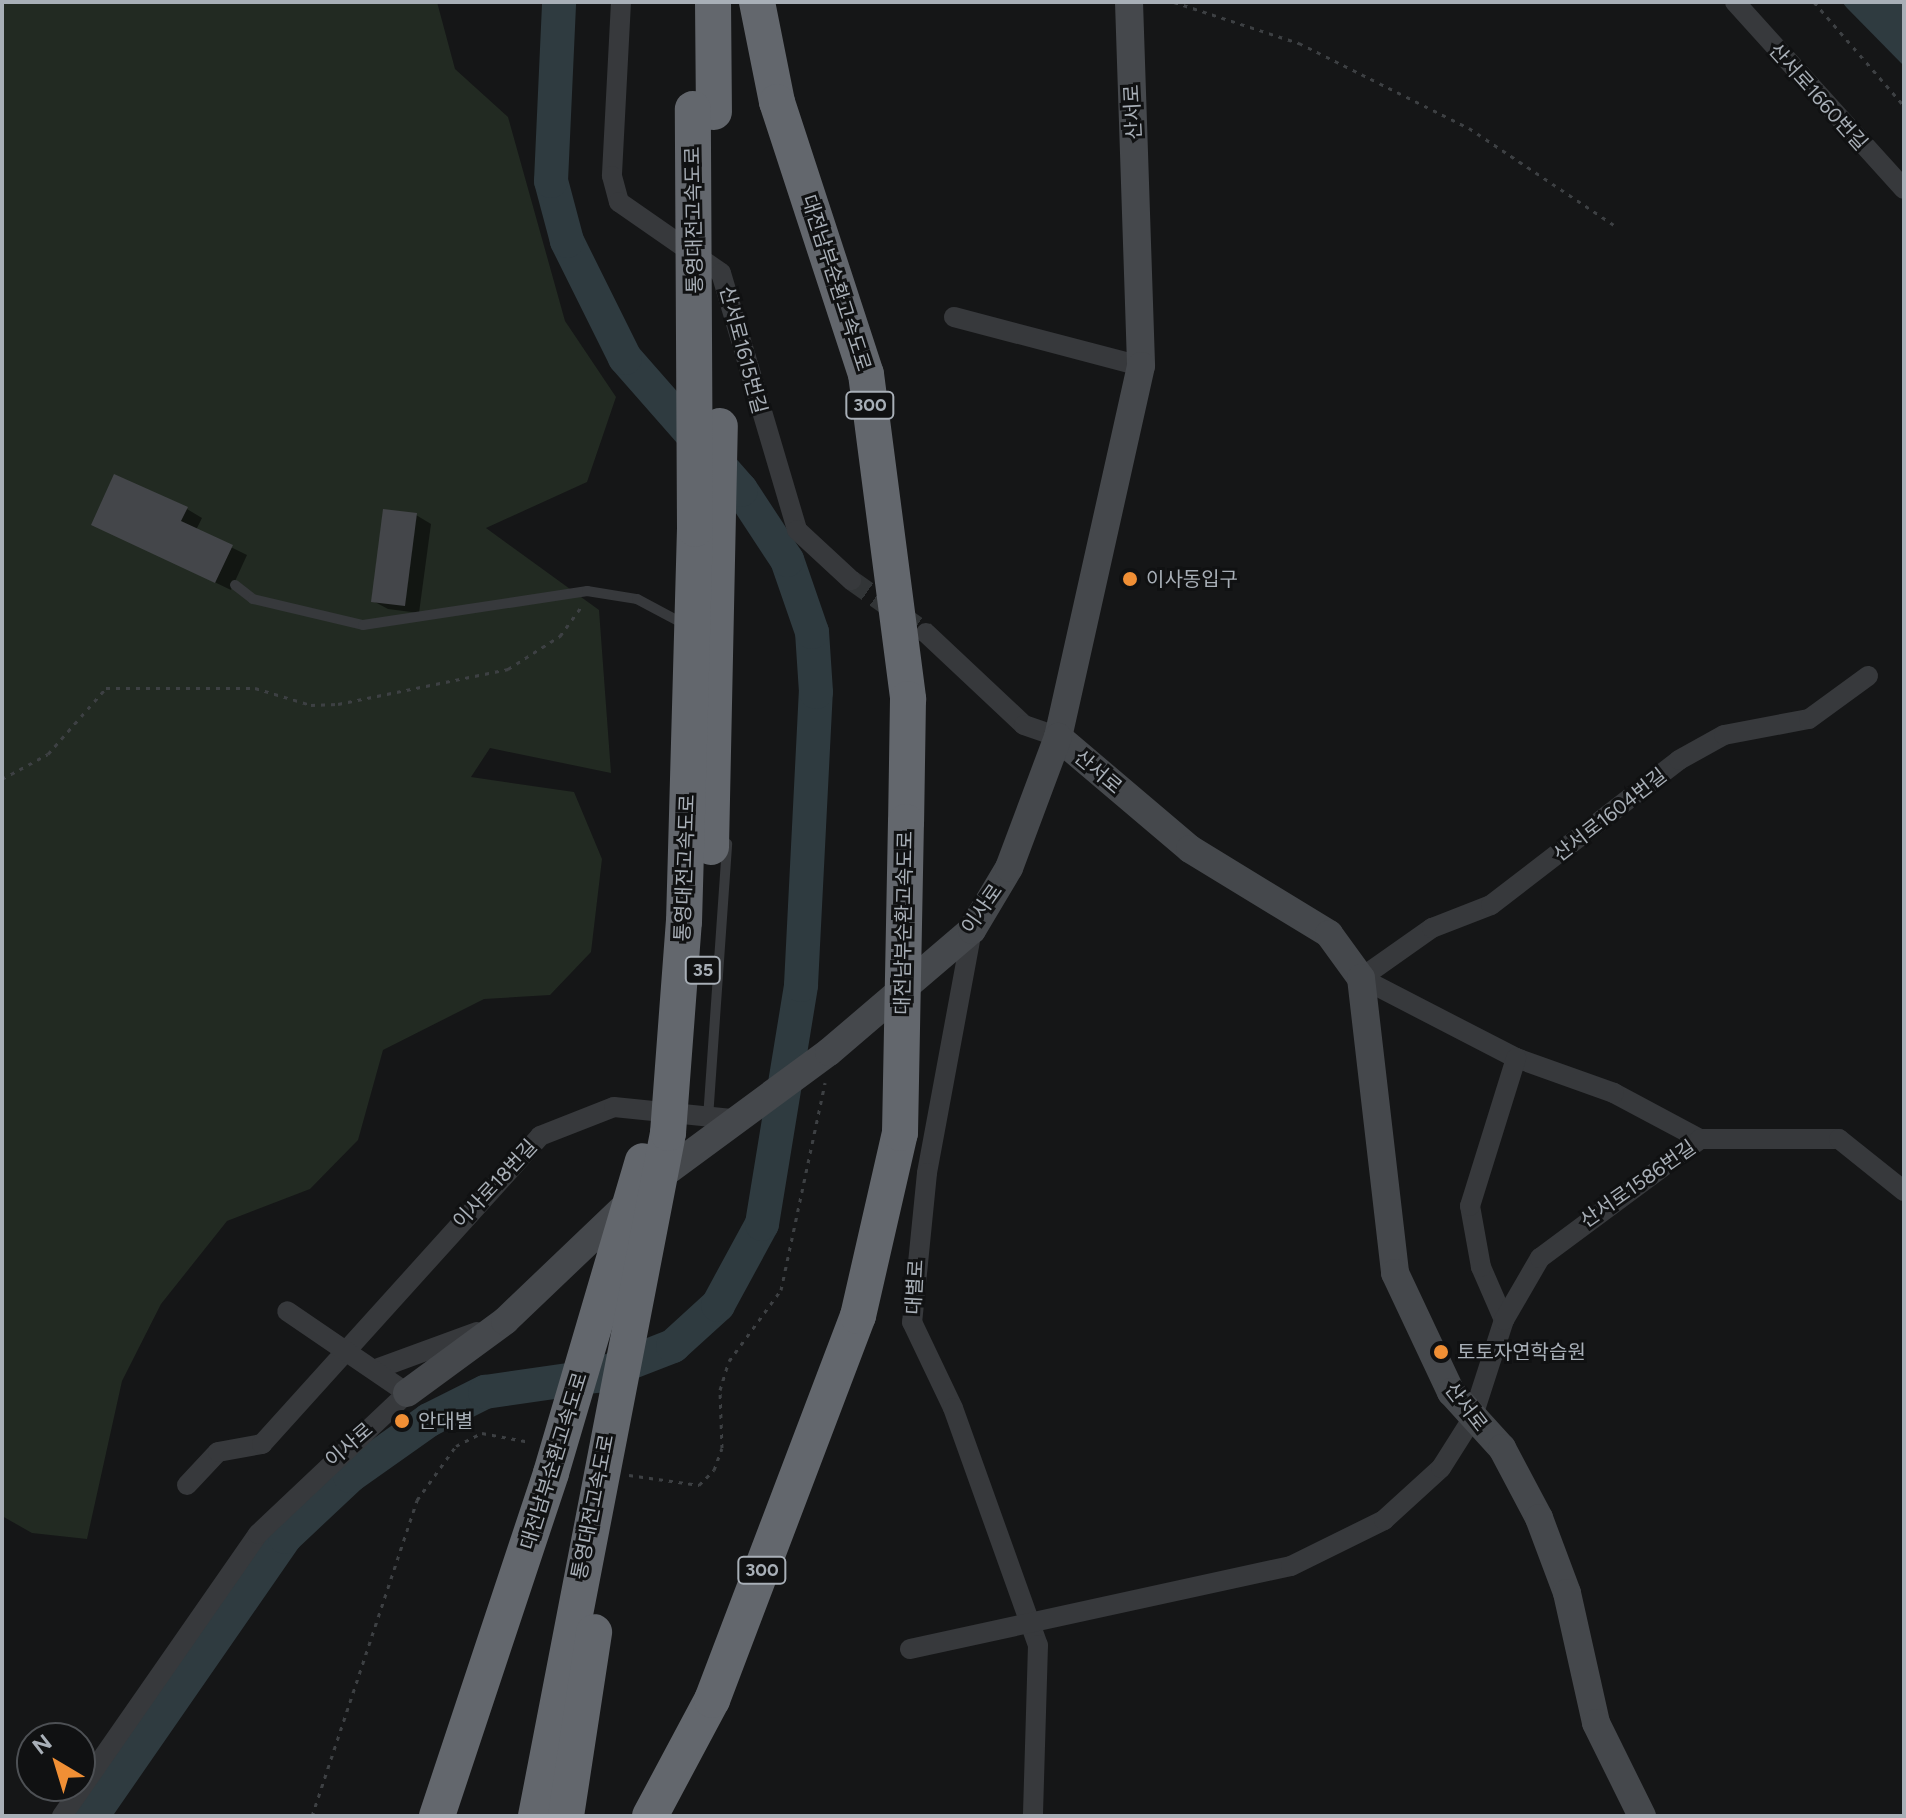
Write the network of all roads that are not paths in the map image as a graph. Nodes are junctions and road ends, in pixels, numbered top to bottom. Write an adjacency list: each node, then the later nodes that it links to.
1 (621, 2): 11 (street, 산서로1615번길)
2 (691, 2): 7 (highway, 통영대전고속도로 / 35)
3 (713, 2): 7 (highway, 통영대전고속도로 / 35)
4 (757, 2): 40 (highway, 대전남부순환고속도로 / 300, bridge)
5 (1129, 2): 10 (street, 산서로)
6 (1735, 2): 8 (street, 산서로1660번길)
7 (703, 110): 20 (highway, 통영대전고속도로 / 35, bridge); 39 (highway, 통영대전고속도로 / 35, bridge)
8 (1904, 189)
9 (954, 317): 10 (street)
10 (1141, 366): 16 (street, 산서로)
11 (851, 580)
12 (235, 585): 15 (lane)
13 (926, 633): 16 (street)
14 (1868, 676): 19 (street, 산서로1604번길)
15 (730, 708)
16 (1058, 737): 18 (street, 이사로); 19 (street, 산서로)
17 (727, 819): 23 (lane)
18 (972, 930): 22 (street, 이사로); 34 (street, 대별로)
19 (1361, 978): 21 (street, 산서로); 32 (street, 산서로)
20 (674, 1056): 37 (highway, 대전남부순환고속도로, bridge); 38 (highway, 통영대전고속도로 / 35, bridge)
21 (1516, 1058): 24 (street, 산서로); 27 (street)
22 (744, 1117): 23 (street, 이사로18번길); 28 (street, 이사로)
23 (708, 1118): 29 (street, 이사로18번길)
24 (1700, 1139): 25 (street, 산서로1586번길); 27 (street, 산서로1586번길)
25 (1904, 1191)
26 (287, 1311): 29 (street)
27 (1504, 1320): 32 (street, 산서로1586번길)
28 (505, 1321): 30 (street); 31 (street, 이사로)
29 (343, 1349): 30 (street); 33 (street, 이사로18번길)
30 (379, 1368): 31 (street)
31 (407, 1393): 36 (street, 이사로)
32 (1472, 1419): 34 (street); 42 (street, 산서로)
33 (187, 1485)
34 (1033, 1624): 35 (street); 41 (street, 대별로)
35 (910, 1649)
36 (62, 1816)
37 (437, 1816)
38 (536, 1816)
39 (566, 1816)
40 (650, 1816)
41 (1033, 1816)
42 (1642, 1816)

